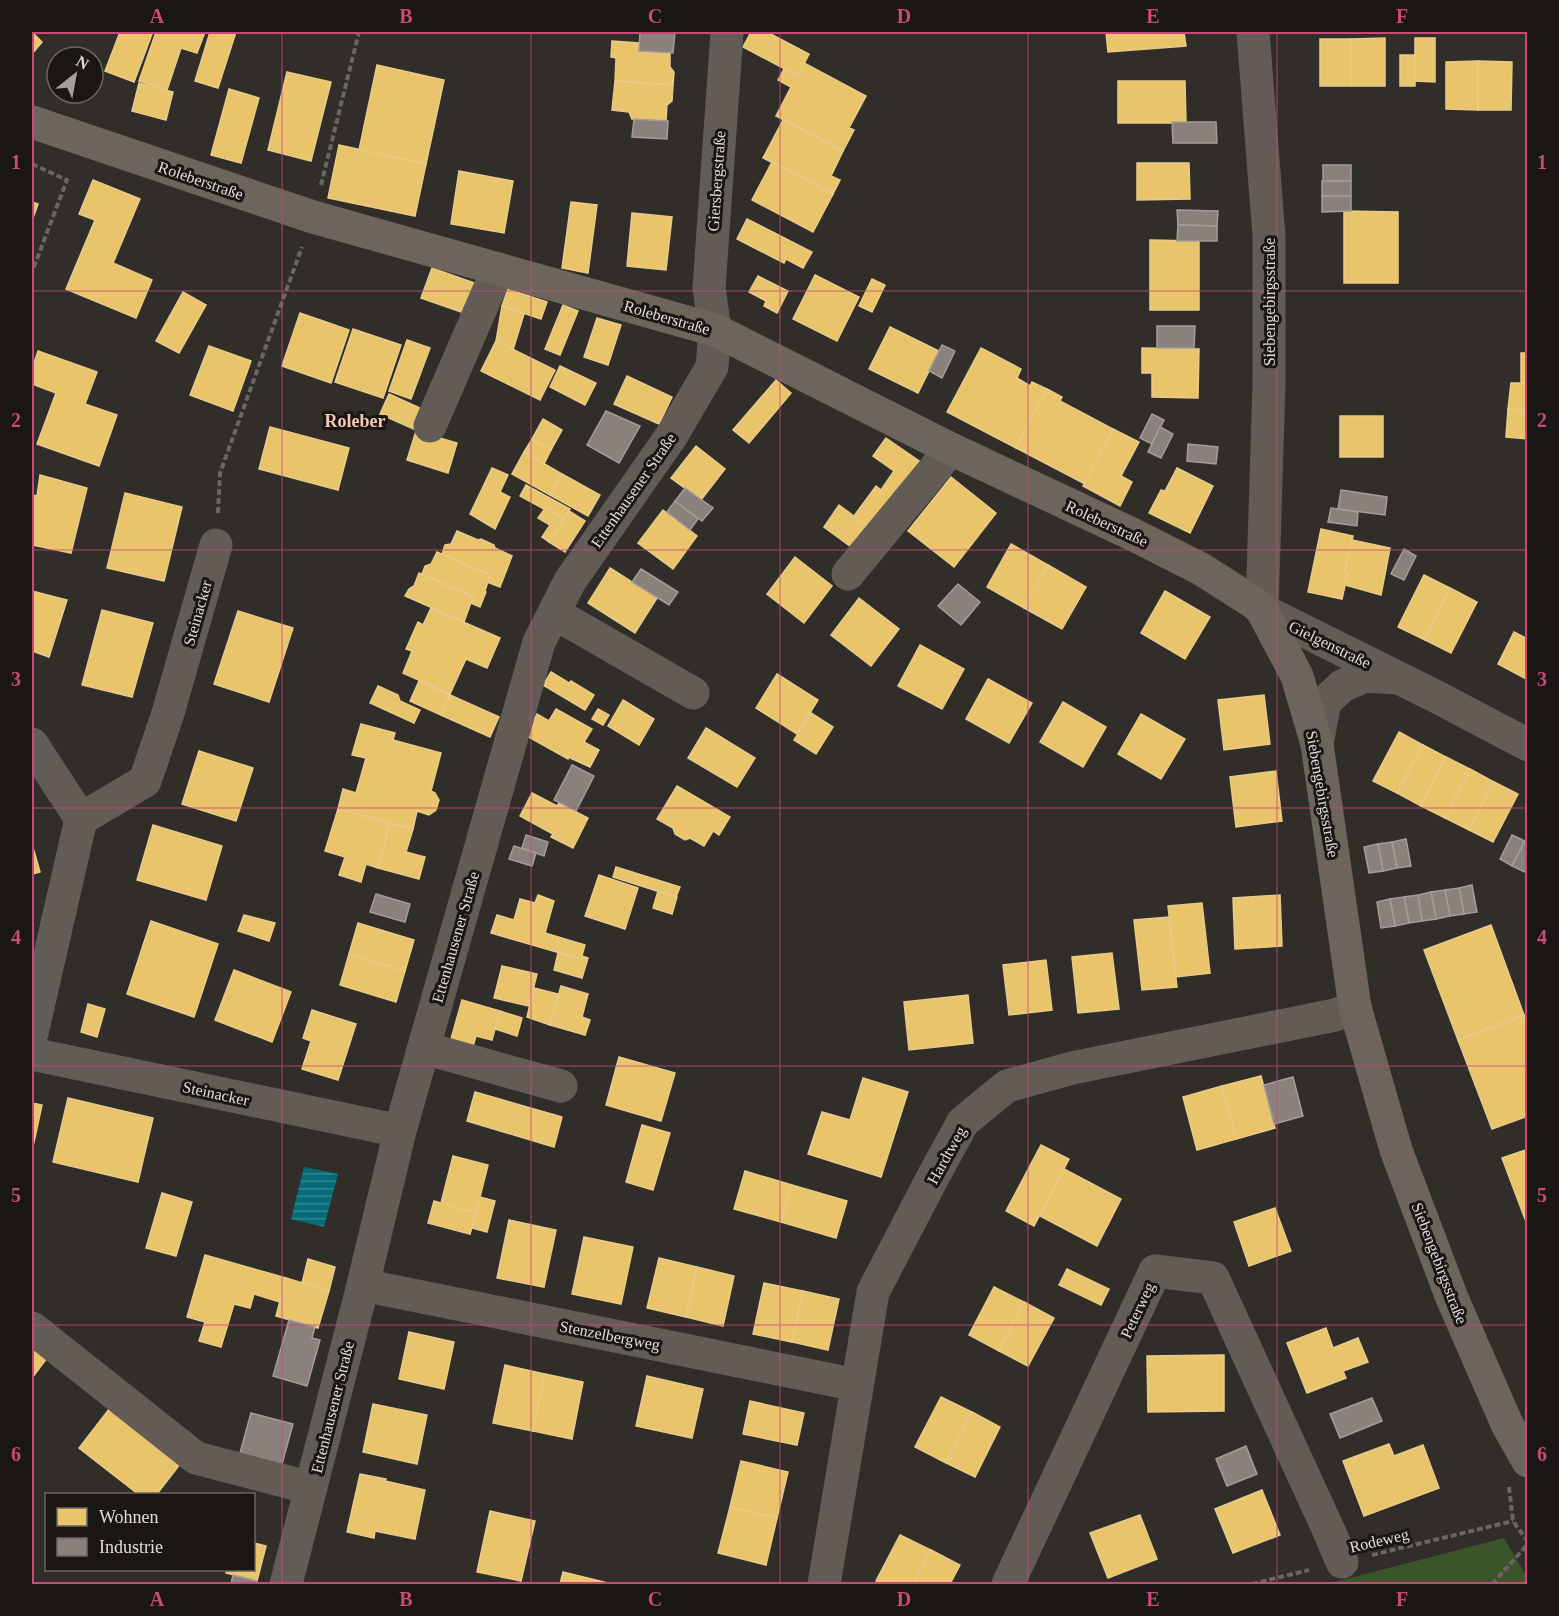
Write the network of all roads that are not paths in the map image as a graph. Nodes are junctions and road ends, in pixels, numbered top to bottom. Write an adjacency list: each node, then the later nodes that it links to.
1 (726, 32): 5 (street, Giersbergstraße)
2 (1253, 32): 10 (street, Siebengebirgsstraße)
3 (32, 122): 4 (main road, Roleberstraße)
4 (498, 269): 5 (main road, Roleberstraße); 6 (street)
5 (715, 330): 7 (main road, Roleberstraße); 11 (street, Ettenhausener Straße)
6 (430, 426)
7 (951, 449): 9 (street); 10 (main road, Roleberstraße)
8 (216, 545): 17 (street, Steinacker)
9 (848, 574)
10 (1262, 610): 12 (street, Gielgenstraße); 15 (main road, Siebengebirgsstraße)
11 (554, 613): 13 (street); 20 (street, Ettenhausener Straße)
12 (1399, 678): 15 (street, Gielgenstraße); 16 (street, Gielgenstraße)
13 (693, 693)
14 (32, 744): 17 (street)
15 (1317, 744): 18 (main road, Siebengebirgsstraße)
16 (1527, 745)
17 (81, 819): 19 (street)
18 (1355, 1007): 26 (street, Hardtweg); 27 (main road, Siebengebirgsstraße)
19 (32, 1033)
20 (424, 1048): 22 (street); 23 (street, Ettenhausener Straße)
21 (32, 1054): 23 (street, Steinacker)
22 (561, 1086)
23 (400, 1131): 24 (street, Ettenhausener Straße)
24 (363, 1286): 26 (street, Stenzelbergweg); 28 (street, Ettenhausener Straße)
25 (32, 1328): 28 (street)
26 (857, 1385): 31 (street, Hardtweg)
27 (1527, 1461)
28 (311, 1488): 30 (street, Ettenhausener Straße)
29 (1342, 1562): 32 (street, Peterweg)
30 (286, 1584)
31 (824, 1584)
32 (1008, 1584)

